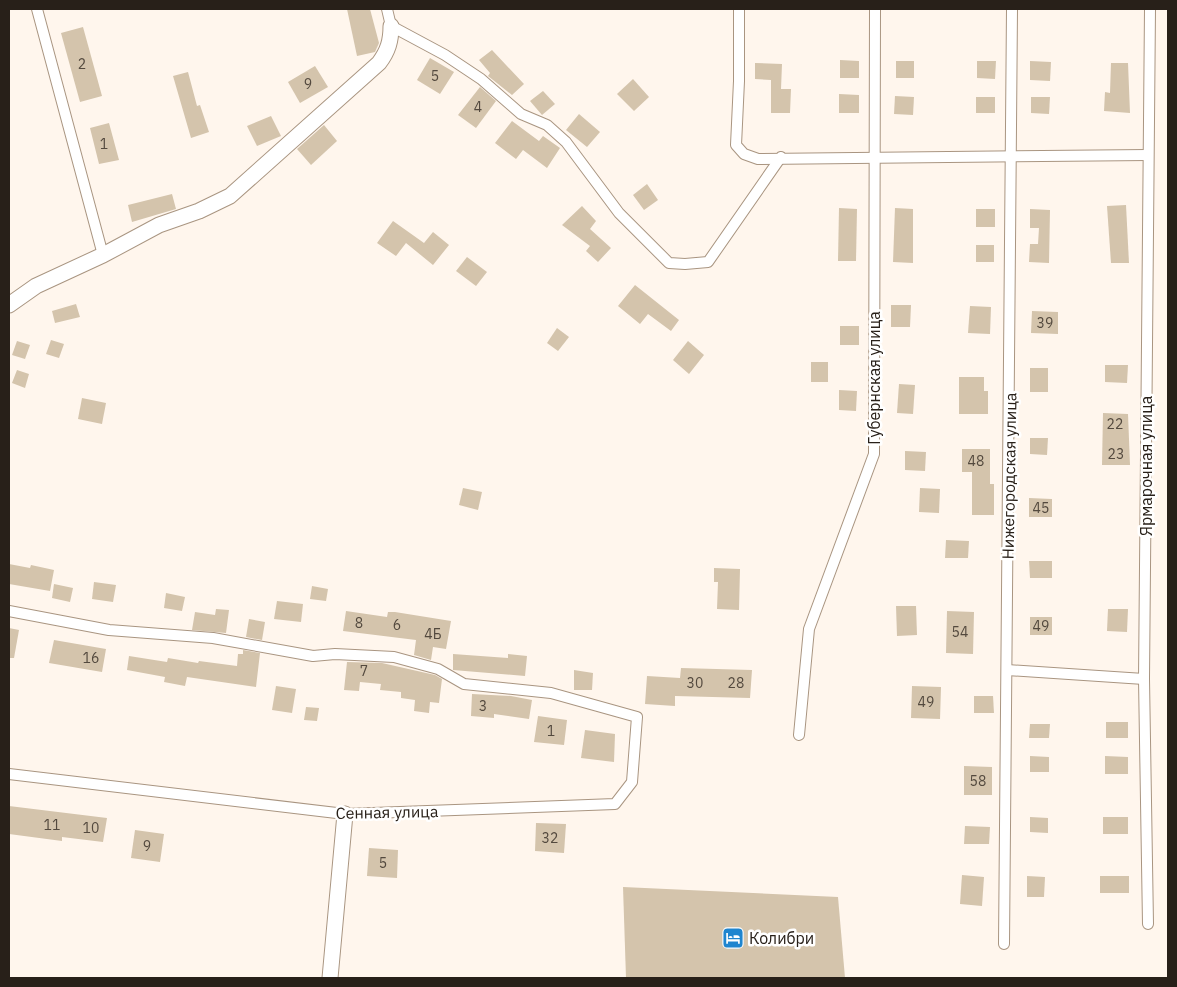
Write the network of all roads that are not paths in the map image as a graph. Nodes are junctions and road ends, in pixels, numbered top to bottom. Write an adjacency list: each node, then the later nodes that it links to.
1 (37, 9): 12 (street)
2 (388, 9): 7 (street)
3 (739, 9): 11 (street)
4 (875, 9): 9 (street, Губернская улица)
5 (1012, 9): 10 (street, Нижегородская улица)
6 (1150, 9): 8 (street, Ярмарочная улица)
7 (391, 26): 11 (street); 12 (street)
8 (1148, 154): 10 (street); 16 (street, Ярмарочная улица)
9 (874, 156): 10 (street); 11 (street); 17 (street, Губернская улица)
10 (1011, 157): 15 (street, Нижегородская улица)
11 (781, 158)
12 (103, 255): 13 (street)
13 (9, 305)
14 (9, 611): 19 (street, Сенная улица)
15 (1007, 670): 16 (street); 21 (street, Нижегородская улица)
16 (1144, 679): 20 (street, Ярмарочная улица)
17 (799, 735)
18 (9, 774): 19 (street, Сенная улица)
19 (345, 814): 22 (street)
20 (1148, 924)
21 (1004, 944)
22 (330, 978)

